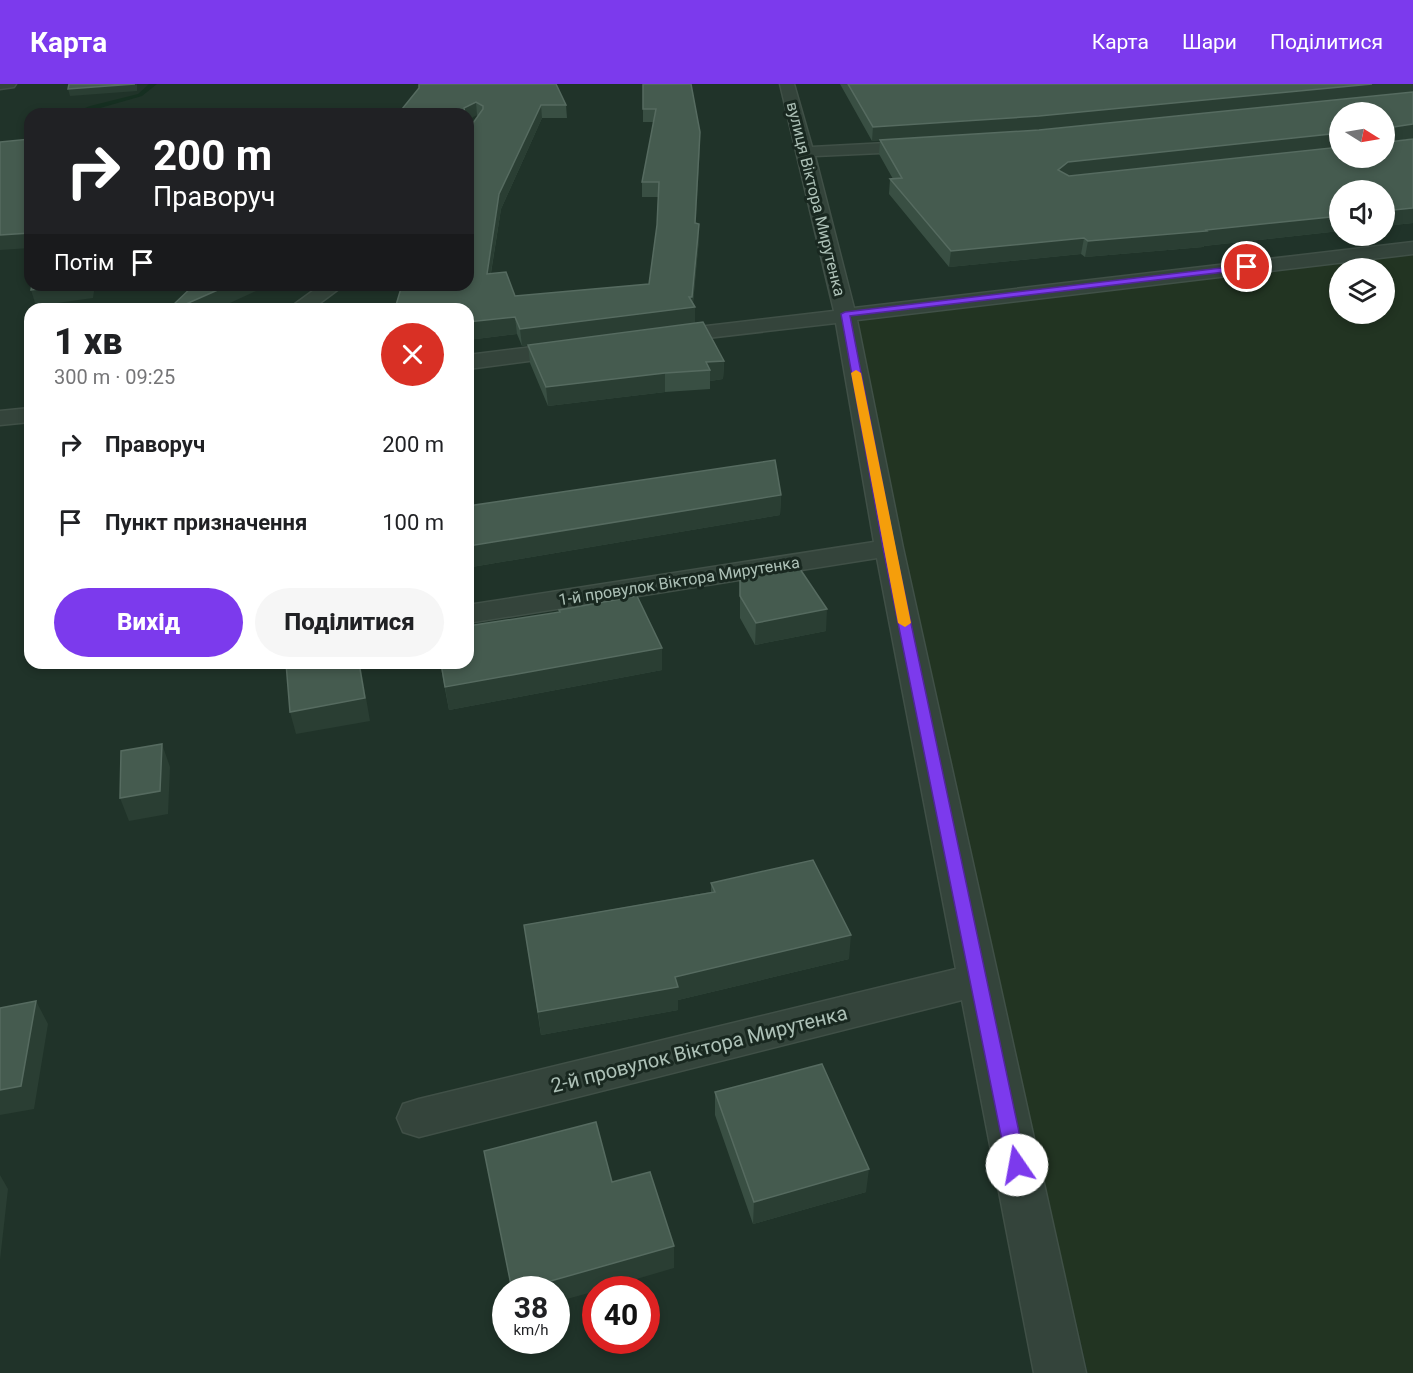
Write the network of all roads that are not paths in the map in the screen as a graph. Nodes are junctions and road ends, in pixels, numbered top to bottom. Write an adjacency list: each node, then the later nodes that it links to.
1 (9, 84): 3 (street)
2 (787, 84): 5 (street, вулиця Віктора Мирутенка)
3 (0, 85)
4 (943, 145): 5 (street)
5 (806, 152): 9 (street, вулиця Віктора Мирутенка)
6 (1413, 248): 9 (street)
7 (325, 291): 8 (street)
8 (307, 303)
9 (845, 314): 10 (street); 15 (street, вулиця Віктора Мирутенка)
10 (645, 340)
11 (598, 346): 12 (street)
12 (474, 361)
13 (24, 416): 14 (street)
14 (0, 418)
15 (889, 548): 16 (street, 1-й провулок Віктора Мирутенка); 17 (street, вулиця Віктора Мирутенка)
16 (474, 613)
17 (978, 980): 18 (street, 2-й провулок Віктора Мирутенка); 19 (street, вулиця Віктора Мирутенка)
18 (419, 1118)
19 (1060, 1373)

